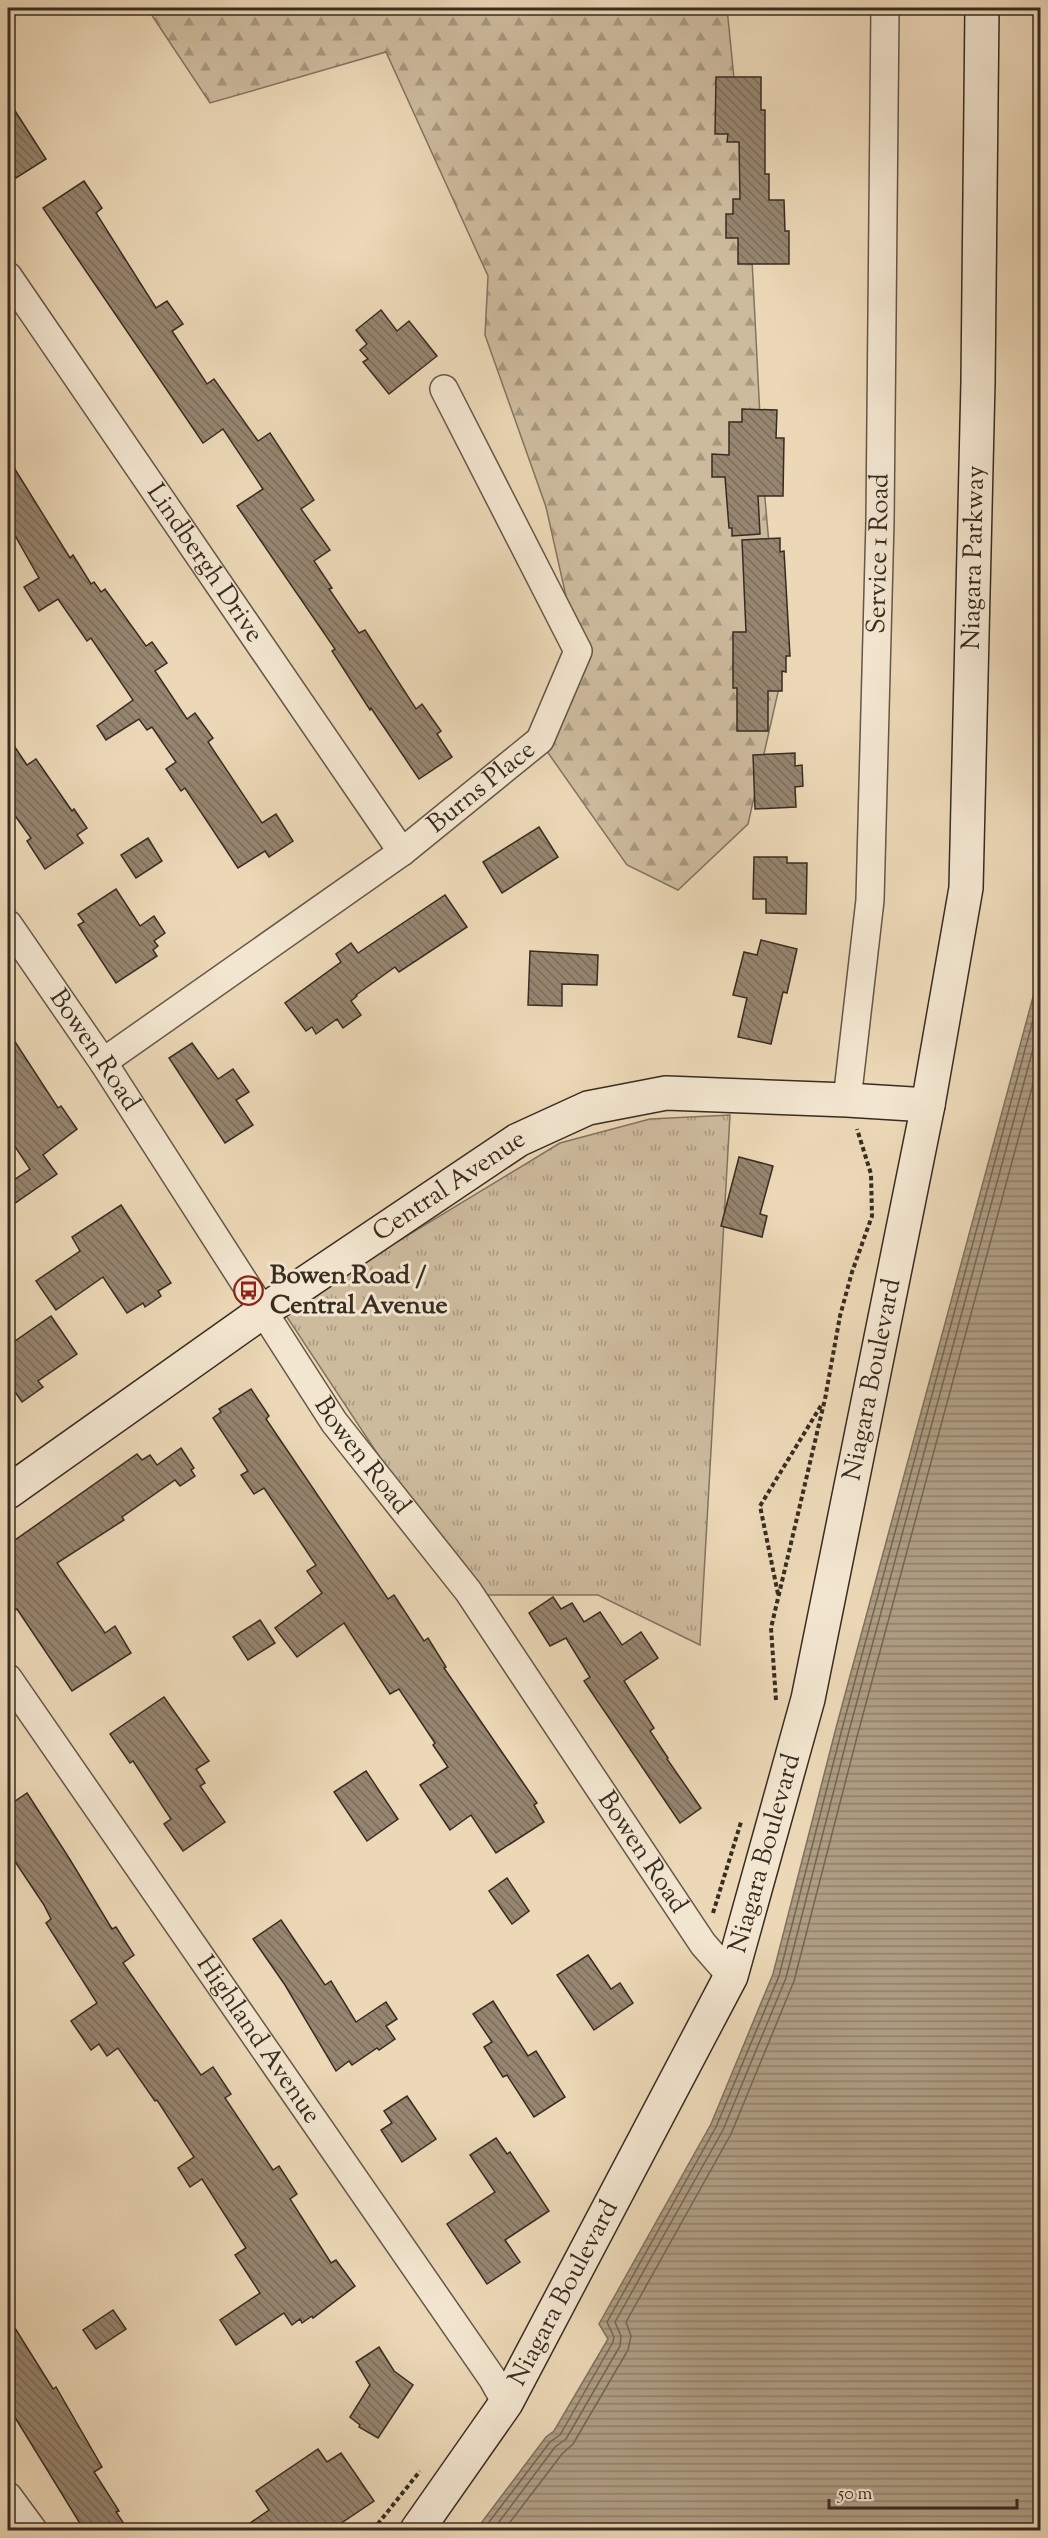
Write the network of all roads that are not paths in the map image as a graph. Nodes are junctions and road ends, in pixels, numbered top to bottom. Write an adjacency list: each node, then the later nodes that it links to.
1 (885, 8): 8 (street, Service 1 Road)
2 (982, 8): 9 (main road, Niagara Parkway)
3 (8, 276): 5 (street, Lindbergh Drive)
4 (444, 390): 5 (street, Burns Place)
5 (402, 852): 7 (street, Burns Place)
6 (8, 924): 7 (street, Bowen Road)
7 (104, 1062): 10 (street, Bowen Road)
8 (847, 1100): 9 (main road, Central Avenue); 10 (main road, Central Avenue)
9 (928, 1106): 13 (main road, Niagara Boulevard)
10 (262, 1312): 11 (main road, Central Avenue); 13 (street, Bowen Road)
11 (8, 1492)
12 (8, 1678): 14 (street, Highland Avenue)
13 (731, 1976): 14 (main road, Niagara Boulevard)
14 (506, 2403): 17 (main road, Niagara Boulevard)
15 (8, 2496): 16 (street)
16 (33, 2530)
17 (417, 2530)

